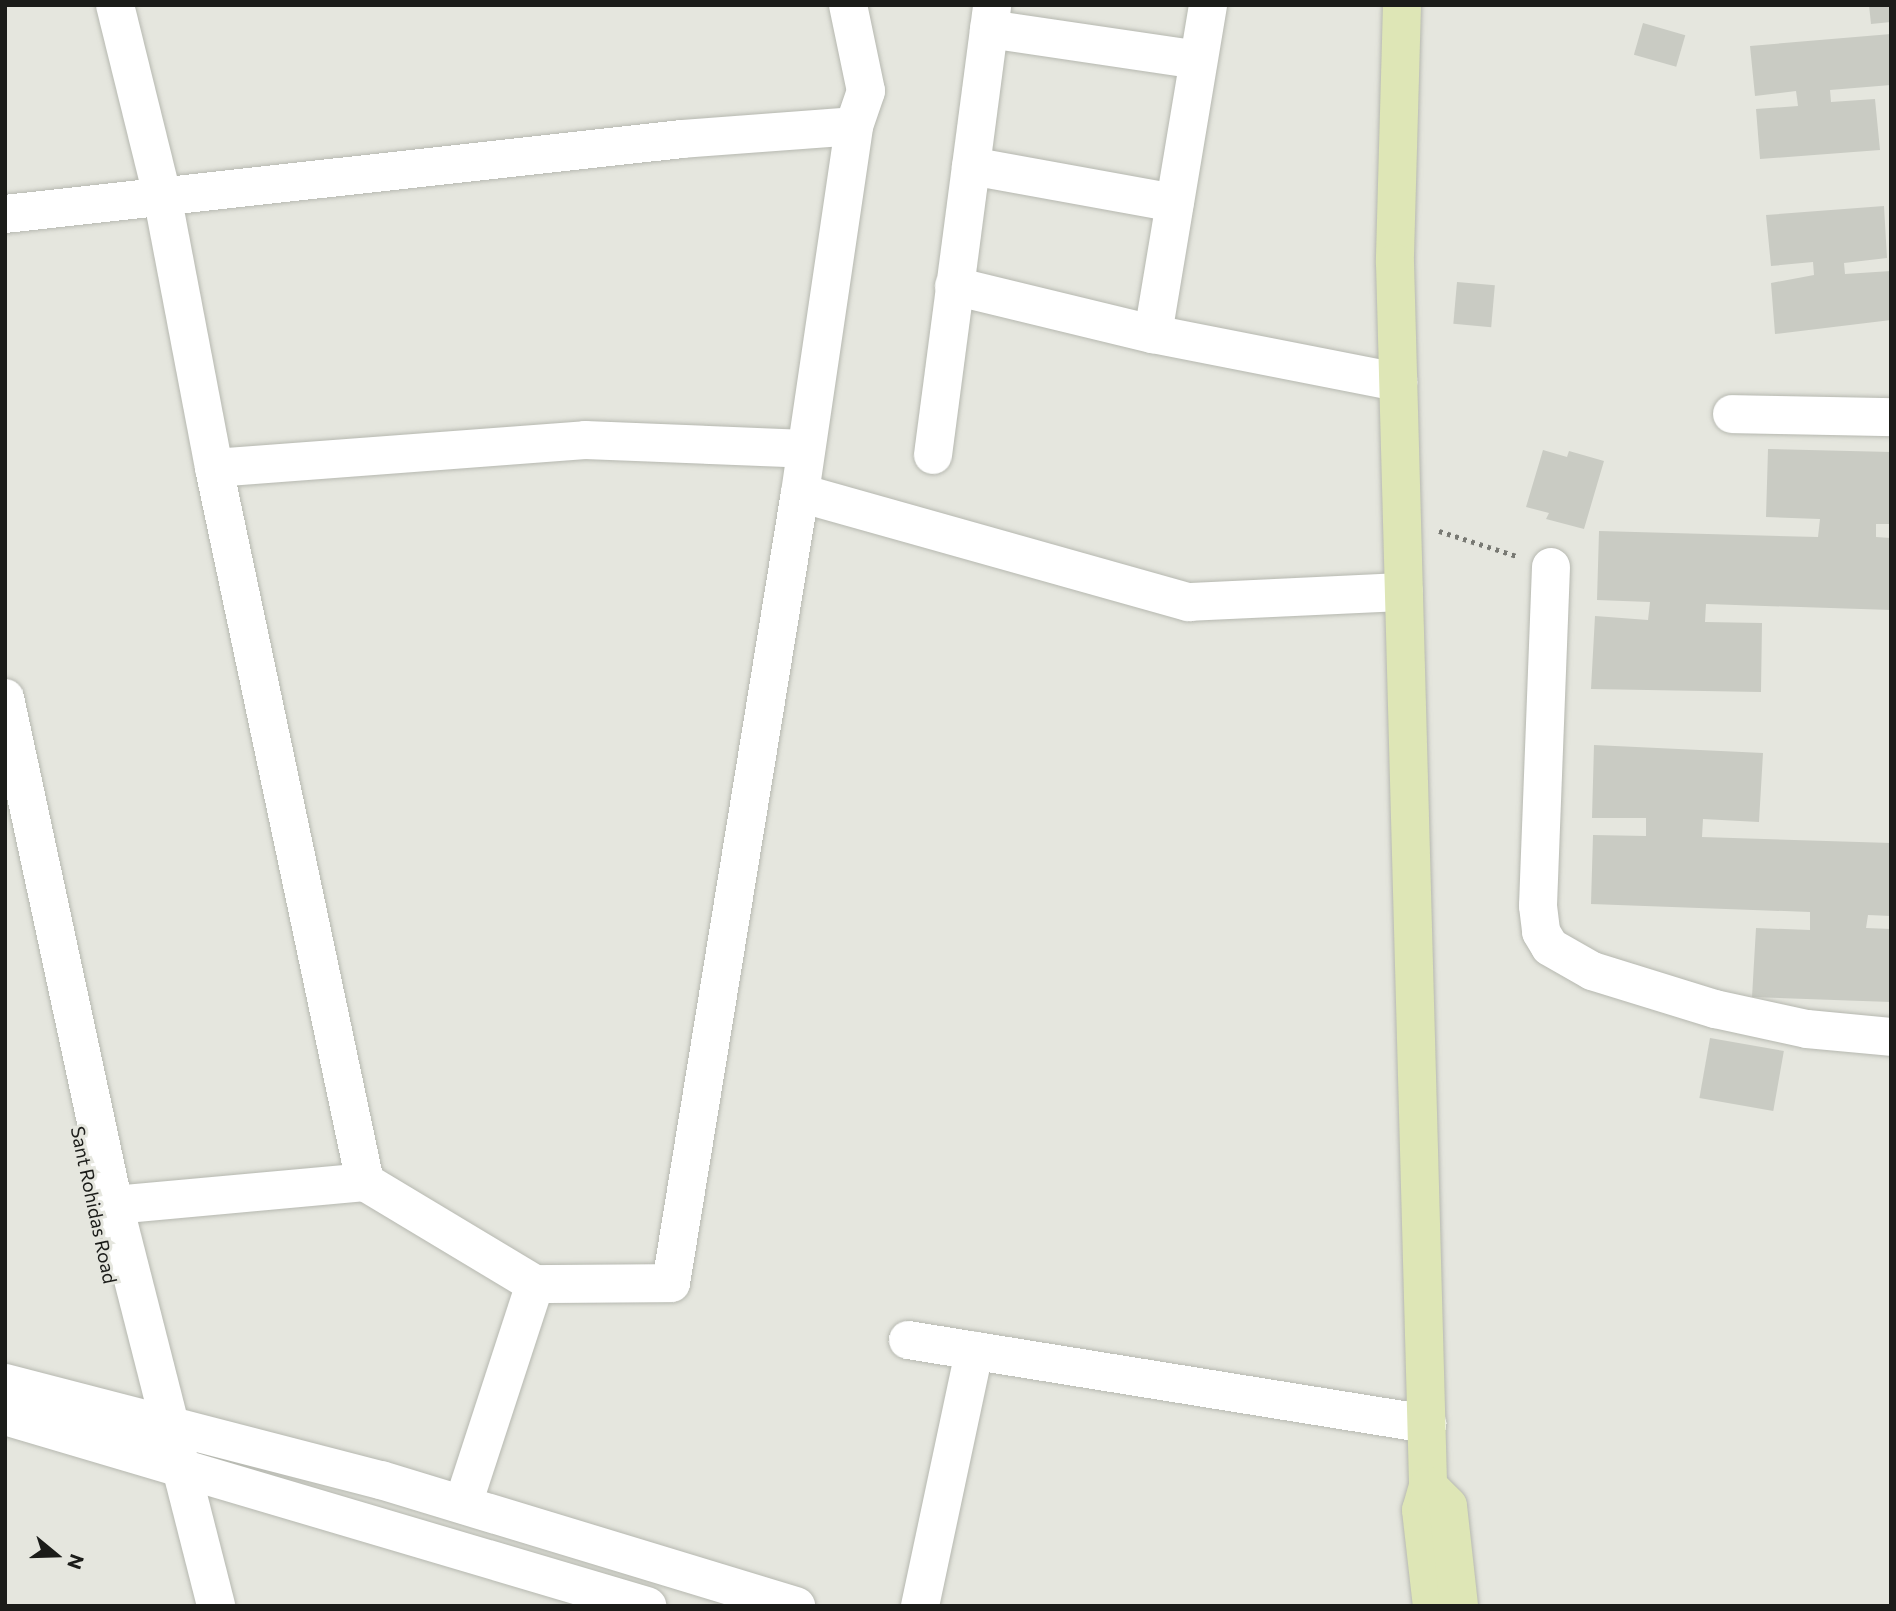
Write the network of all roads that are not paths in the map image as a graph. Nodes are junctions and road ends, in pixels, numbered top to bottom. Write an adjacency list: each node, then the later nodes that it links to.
1 (114, 5): 9 (street)
2 (848, 5): 7 (street)
3 (1208, 5): 6 (street)
4 (1402, 5): 14 (main road)
5 (991, 17): 6 (street); 8 (street)
6 (1198, 60): 10 (street)
7 (855, 126): 9 (street); 17 (street)
8 (971, 166): 10 (street); 12 (street)
9 (162, 195): 11 (street); 19 (street)
10 (1175, 203): 13 (street)
11 (5, 214)
12 (954, 286): 13 (street); 18 (street)
13 (1153, 334): 14 (street)
14 (1398, 382): 22 (main road)
15 (1732, 414): 16 (street)
16 (1891, 416)
17 (806, 449): 19 (street); 20 (street)
18 (933, 455)
19 (214, 468): 26 (street)
20 (800, 493): 22 (street); 28 (street)
21 (1551, 567): 25 (street)
22 (1404, 592): 34 (main road)
23 (5, 698): 27 (street)
24 (5, 802): 33 (street, Sant Rohidas Road)
25 (1891, 1037)
26 (365, 1182): 27 (street); 28 (street)
27 (114, 1205): 33 (street)
28 (536, 1284): 37 (street)
29 (908, 1340): 30 (street)
30 (974, 1351): 34 (street); 42 (street)
31 (5, 1383): 33 (street)
32 (5, 1416): 35 (street)
33 (158, 1422): 35 (street, Sant Rohidas Road); 37 (street)
34 (1427, 1424): 36 (main road)
35 (167, 1464): 38 (street, Sant Rohidas Road); 39 (street); 40 (street)
36 (1429, 1486): 43 (main road); 44 (main road)
37 (463, 1504): 41 (street)
38 (189, 1606)
39 (216, 1606)
40 (647, 1606)
41 (796, 1606)
42 (920, 1606)
43 (1432, 1606)
44 (1459, 1606)

